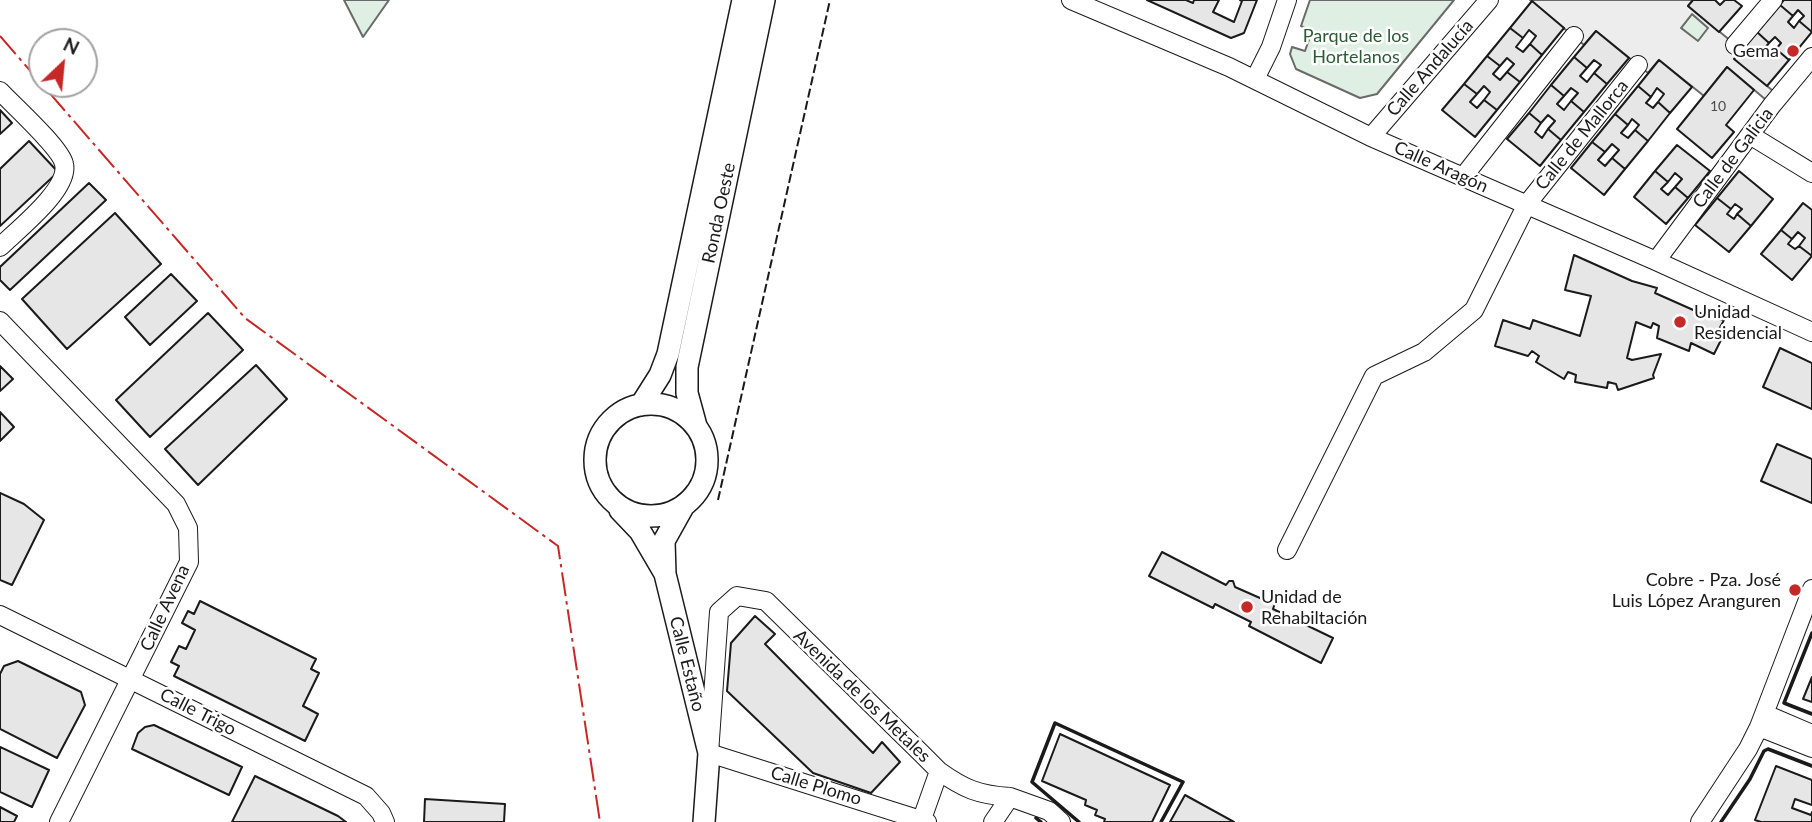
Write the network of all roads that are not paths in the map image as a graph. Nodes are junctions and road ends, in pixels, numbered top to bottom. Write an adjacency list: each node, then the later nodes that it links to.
1 (743, 0): 22 (main road, Ronda Oeste)
2 (764, 0): 23 (main road, Ronda Oeste)
3 (1072, 0): 11 (street, Calle Aragón)
4 (1287, 0): 11 (street)
5 (1489, 0): 14 (street, Calle Andalucía)
6 (1773, 0): 8 (street)
7 (1574, 36): 16 (street)
8 (1735, 45)
9 (1812, 57): 13 (street, Calle de Galicia)
10 (1638, 65): 17 (street, Calle de Mallorca)
11 (1255, 79): 14 (street, Calle Aragón)
12 (0, 91): 18 (street)
13 (1750, 135): 15 (street); 19 (street, Calle de Galicia)
14 (1371, 137): 16 (street, Calle Aragón)
15 (1812, 173)
16 (1463, 177): 17 (street, Calle Aragón)
17 (1527, 204): 19 (street, Calle Aragón); 26 (street, Calle de Mallorca)
18 (0, 247)
19 (1656, 261): 21 (street, Calle Aragón)
20 (0, 321): 31 (street, Calle Avena)
21 (1812, 332)
22 (641, 405): 23 (main road); 24 (main road)
23 (696, 426): 25 (main road)
24 (612, 501): 25 (main road); 27 (main road, Calle Estaño)
25 (683, 507): 27 (main road, Calle Estaño)
26 (1287, 550)
27 (665, 574): 35 (main road, Calle Estaño)
28 (1812, 589): 32 (street)
29 (737, 596): 35 (street, Calle Estaño); 36 (street, Avenida de los Metales)
30 (0, 615): 31 (street, Calle Trigo)
31 (131, 679): 39 (street, Calle Avena); 40 (street, Calle Trigo)
32 (1762, 721): 33 (street); 34 (street); 44 (street)
33 (1812, 734)
34 (1812, 748)
35 (709, 753): 38 (street, Calle Plomo); 41 (main road, Calle Estaño)
36 (939, 771): 37 (street); 38 (street, Avenida de los Metales)
37 (1010, 797): 42 (street); 43 (street)
38 (924, 820)
39 (59, 822)
40 (385, 822)
41 (705, 822)
42 (993, 822)
43 (1061, 822)
44 (1700, 822)

